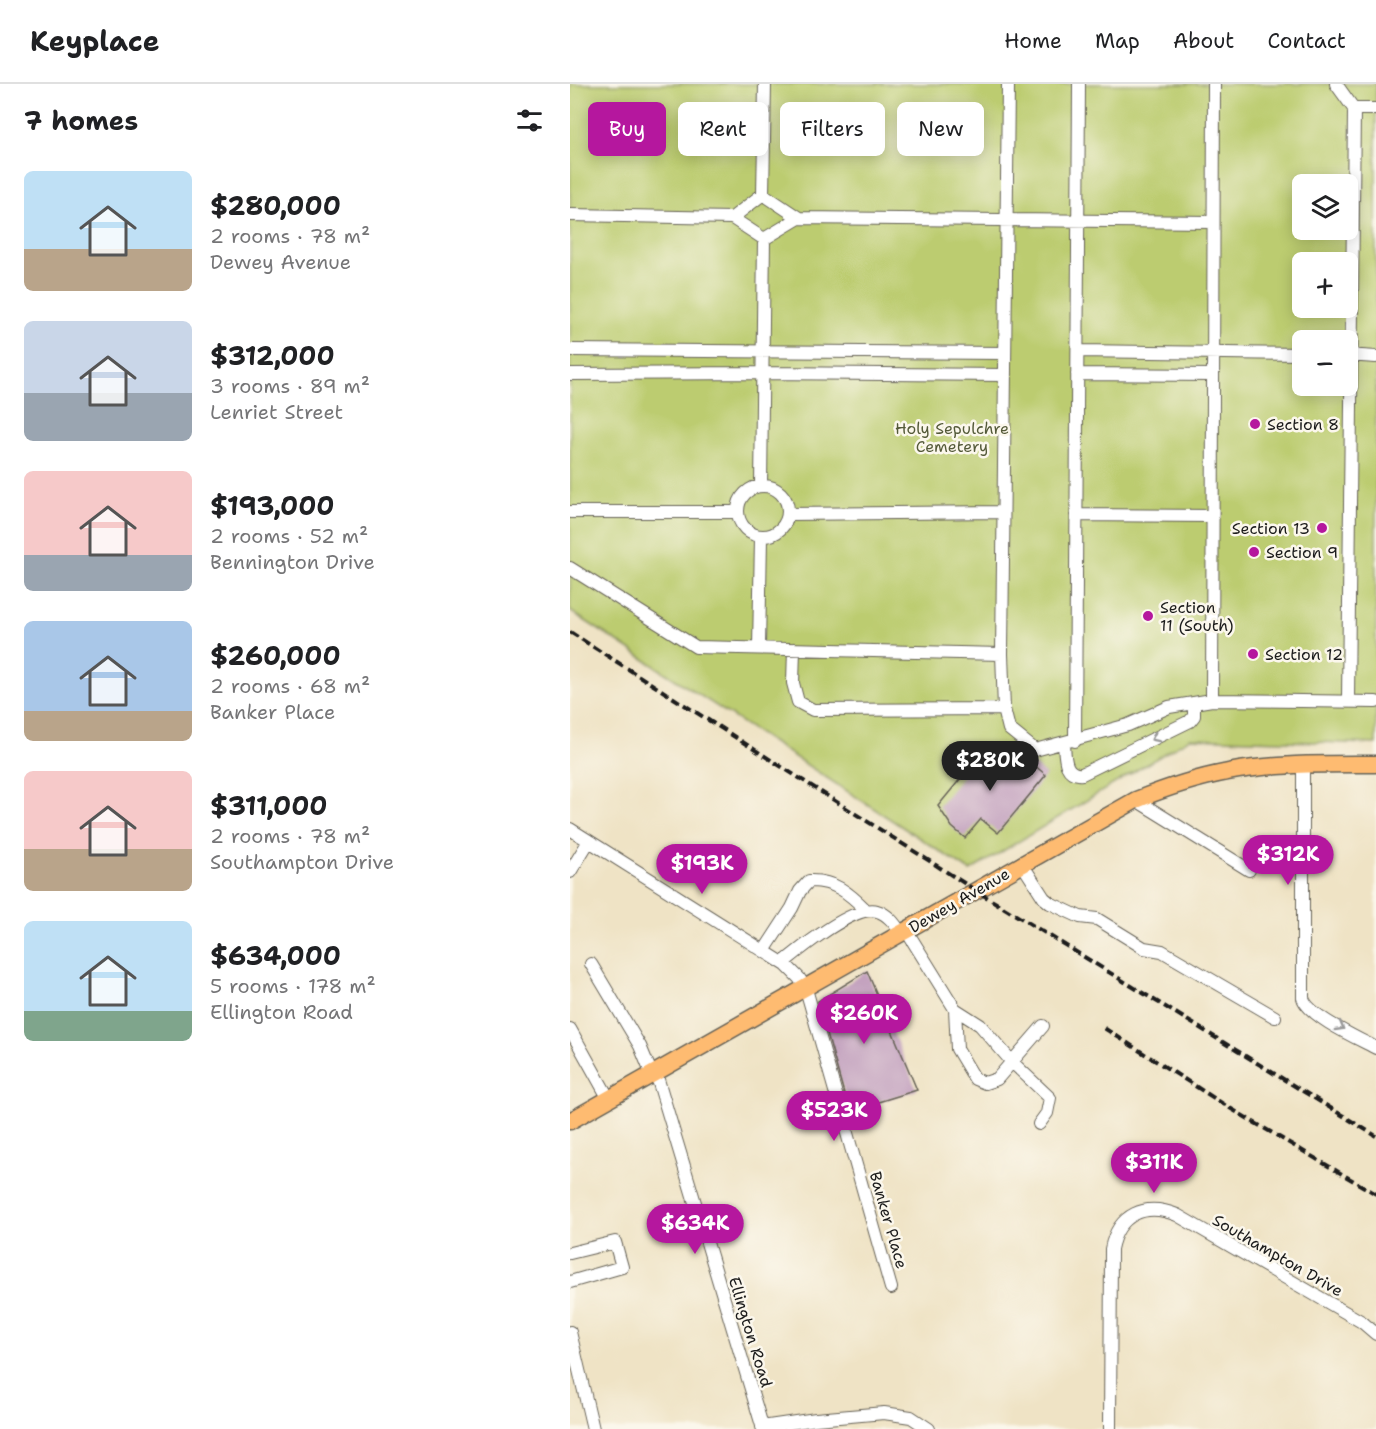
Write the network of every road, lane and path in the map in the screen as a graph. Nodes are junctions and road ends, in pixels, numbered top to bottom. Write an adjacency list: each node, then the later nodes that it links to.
1 (765, 84): 8 (street)
2 (1008, 84): 12 (street)
3 (1079, 84): 13 (street)
4 (1214, 84): 14 (street)
5 (1336, 84): 6 (street)
6 (1354, 109): 7 (street); 16 (street)
7 (1376, 109)
8 (763, 194): 10 (street); 11 (street)
9 (570, 215): 10 (street)
10 (732, 218): 15 (street)
11 (800, 218): 12 (street); 15 (street)
12 (1006, 220): 13 (street); 20 (street)
13 (1078, 221): 14 (street); 19 (street)
14 (1213, 222): 21 (street)
15 (764, 239): 18 (street)
16 (1350, 330)
17 (570, 350): 18 (street)
18 (763, 351): 20 (street); 25 (street)
19 (1078, 351): 21 (street); 27 (street)
20 (1005, 353): 28 (street)
21 (1212, 353): 22 (street); 29 (street)
22 (1292, 354)
23 (1358, 356): 24 (street)
24 (1376, 357)
25 (763, 372): 26 (street); 28 (street); 31 (street)
26 (570, 374)
27 (1077, 374): 29 (street); 36 (street)
28 (1005, 375): 34 (street)
29 (1213, 375): 37 (street)
30 (1349, 396): 44 (street)
31 (761, 486): 33 (street); 35 (street)
32 (570, 512): 33 (street)
33 (738, 512): 38 (street)
34 (1003, 512): 35 (street); 42 (street)
35 (788, 514): 38 (street)
36 (1076, 515): 37 (street); 48 (street)
37 (1212, 516): 43 (street)
38 (761, 537): 40 (street)
39 (570, 568): 40 (street)
40 (759, 648): 41 (street)
41 (794, 649): 42 (street); 47 (street)
42 (1002, 654): 47 (street)
43 (1212, 700): 44 (street); 46 (street)
44 (1348, 701): 45 (street)
45 (1376, 702)
46 (1194, 703): 48 (street); 48 (street, one-way to 48)
47 (1004, 709): 48 (street)
48 (1069, 742)
49 (1303, 764): 50 (main road, Dewey Avenue); 51 (main road, Dewey Avenue); 67 (street, one-way to 67)
50 (1376, 765)
51 (1136, 800): 54 (main road, Dewey Avenue); 55 (street)
52 (570, 829): 53 (street)
53 (589, 841): 56 (street); 59 (street)
54 (1022, 864): 58 (main road, Dewey Avenue); 64 (street)
55 (1249, 870)
56 (570, 872)
57 (866, 910): 58 (street); 59 (street); 60 (street)
58 (904, 931): 62 (main road, Dewey Avenue); 63 (street)
59 (764, 951): 60 (street)
60 (783, 963): 62 (street)
61 (591, 964): 69 (street, Ellington Road)
62 (806, 989): 69 (main road, Dewey Avenue); 75 (street, Banker Place)
63 (955, 1009): 68 (street); 68 (street)
64 (1275, 1017)
65 (1042, 1026): 68 (street)
66 (570, 1029): 70 (street)
67 (1376, 1048)
68 (1012, 1062): 72 (street)
69 (654, 1074): 70 (main road, Dewey Avenue); 78 (street, Ellington Road)
70 (609, 1099): 71 (main road, Dewey Avenue)
71 (570, 1121)
72 (1039, 1124)
73 (570, 1253): 74 (street)
74 (570, 1282)
75 (891, 1288)
76 (570, 1332): 79 (street)
77 (1376, 1334): 81 (street, Southampton Drive)
78 (763, 1428): 80 (street)
79 (593, 1429)
80 (929, 1429)
81 (1110, 1429)

